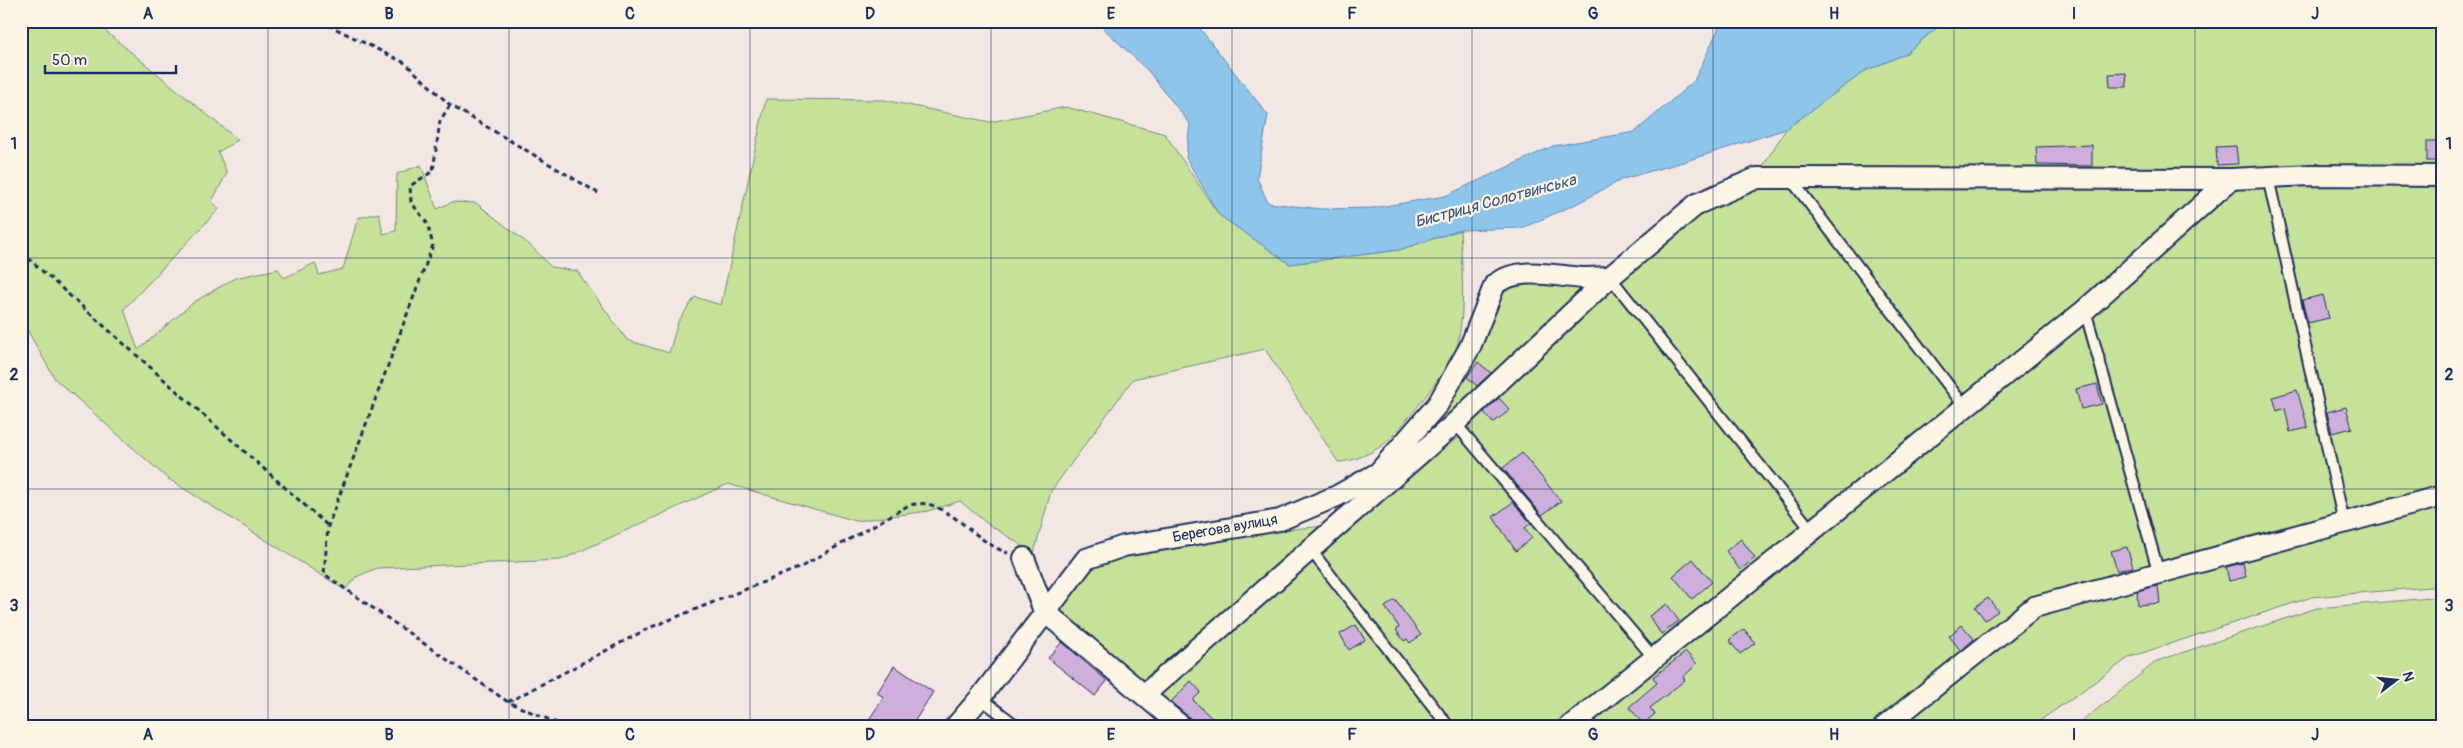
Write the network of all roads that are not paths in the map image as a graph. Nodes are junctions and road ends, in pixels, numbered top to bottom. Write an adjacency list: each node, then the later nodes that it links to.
1 (2442, 176): 2 (street)
2 (2268, 177): 4 (street); 10 (lane)
3 (1790, 178): 4 (street); 5 (street); 7 (lane)
4 (2231, 179): 6 (street)
5 (1610, 277): 8 (street); 11 (lane); 15 (street, Берегова вулиця)
6 (2085, 310): 7 (street); 14 (lane)
7 (1965, 407): 11 (street)
8 (1455, 423): 12 (street); 16 (lane)
9 (2442, 496): 10 (street)
10 (2344, 523): 14 (street)
11 (1812, 531): 16 (street)
12 (1310, 549): 17 (street); 22 (lane)
13 (1024, 558): 15 (street)
14 (2159, 574): 24 (street)
15 (1044, 611): 17 (street); 18 (street, Берегова вулиця)
16 (1654, 658): 23 (street)
17 (1145, 694): 21 (street)
18 (980, 698): 19 (street, Берегова вулиця); 20 (lane)
19 (955, 727)
20 (1018, 727)
21 (1182, 727)
22 (1449, 727)
23 (1569, 727)
24 (1884, 727)

